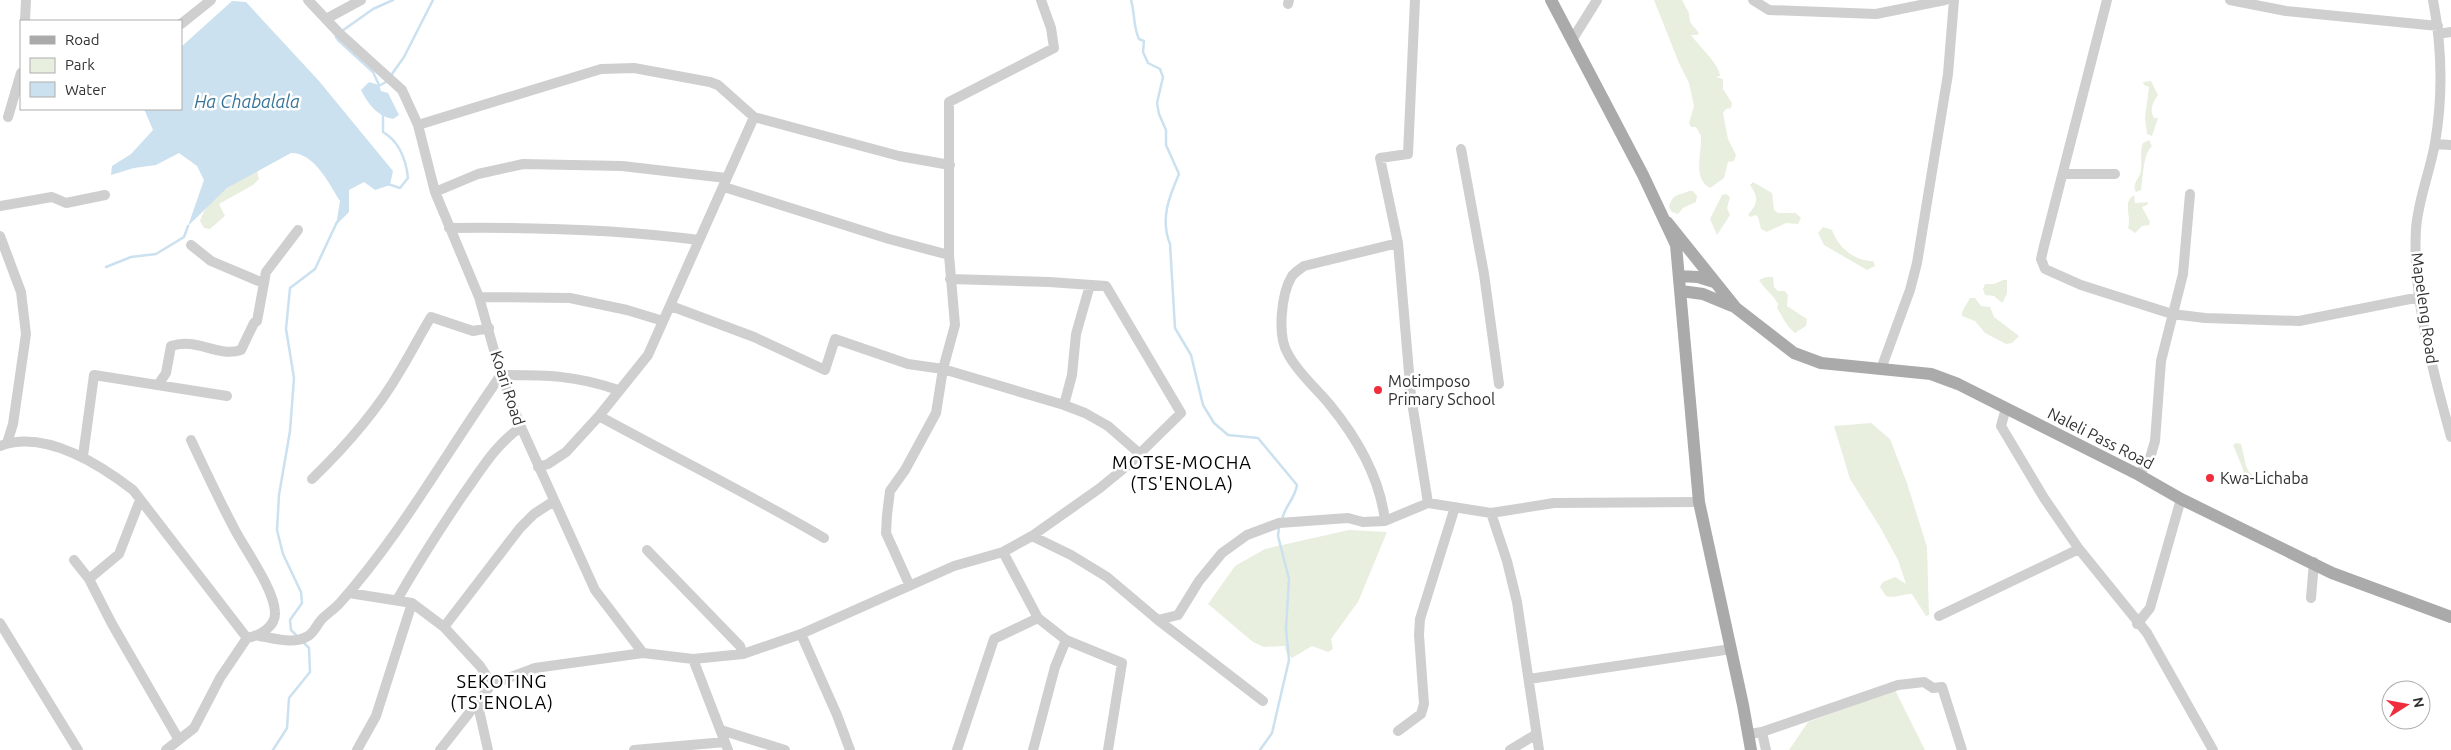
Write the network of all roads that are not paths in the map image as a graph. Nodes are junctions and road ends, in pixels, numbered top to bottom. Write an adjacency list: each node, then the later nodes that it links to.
1 (26, 0): 16 (street)
2 (211, 0): 17 (street)
3 (308, 0): 15 (street, Koari Road)
4 (361, 0): 15 (street)
5 (1041, 0): 28 (street)
6 (1415, 0): 41 (street)
7 (1551, 0): 20 (main road)
8 (1597, 0): 20 (street)
9 (1753, 0): 10 (street)
10 (1945, 0)
11 (1954, 0): 58 (street)
12 (2107, 0): 29 (street)
13 (2230, 0): 18 (street)
14 (2434, 0): 18 (street, Mapeleng Road)
15 (326, 19): 24 (street, Koari Road)
16 (25, 20)
17 (182, 23)
18 (2438, 30): 19 (street); 25 (street, Mapeleng Road)
19 (2451, 32)
20 (1572, 40): 36 (main road)
21 (20, 76): 23 (street)
22 (754, 117): 24 (street); 28 (street); 31 (street)
23 (8, 118)
24 (418, 125): 32 (street, Koari Road)
25 (2435, 144): 26 (street); 51 (street, Mapeleng Road)
26 (2451, 145)
27 (1461, 149): 60 (street)
28 (950, 165): 43 (street)
29 (2064, 174): 30 (street); 54 (street)
30 (2115, 174)
31 (725, 183): 32 (street); 40 (street); 43 (street)
32 (435, 192): 37 (street, Koari Road)
33 (2190, 194): 54 (street)
34 (105, 196): 35 (street)
35 (0, 206)
36 (1667, 222): 44 (main road); 48 (main road)
37 (449, 228): 40 (street); 50 (street, Koari Road)
38 (298, 230): 46 (street)
39 (0, 236): 70 (street)
40 (700, 240): 52 (street)
41 (1398, 243): 80 (street); 83 (street)
42 (191, 245): 46 (street)
43 (949, 255): 45 (street)
44 (1680, 276): 48 (main road); 49 (main road)
45 (950, 279): 47 (street); 57 (street)
46 (263, 282): 61 (street)
47 (1090, 285): 64 (street); 71 (street)
48 (1718, 287): 53 (main road)
49 (1681, 292): 53 (main road); 79 (main road)
50 (479, 297): 55 (street); 56 (street, Koari Road)
51 (2420, 297): 54 (street); 68 (street, Mapeleng Road)
52 (671, 306): 55 (street); 57 (street)
53 (1736, 308): 58 (main road, Naleli Pass Road)
54 (2172, 314): 74 (street)
55 (663, 321): 62 (street)
56 (489, 328): 59 (street, Koari Road); 75 (street)
57 (943, 369): 64 (street); 92 (street)
58 (1882, 369): 65 (main road, Naleli Pass Road)
59 (501, 375): 62 (street); 67 (street, Koari Road); 93 (street)
60 (1498, 384)
61 (158, 385): 63 (street); 72 (street)
62 (618, 390): 66 (street)
63 (227, 396)
64 (1064, 405): 71 (street)
65 (2006, 408): 74 (main road, Naleli Pass Road); 86 (street)
66 (599, 416): 73 (street); 85 (street)
67 (521, 427): 73 (street, Koari Road); 95 (street)
68 (2451, 437)
69 (191, 440): 105 (street)
70 (4, 444): 72 (street)
71 (1140, 454): 84 (street)
72 (83, 456): 77 (street)
73 (538, 466): 78 (street, Koari Road)
74 (2139, 475): 76 (main road, Naleli Pass Road)
75 (312, 478)
76 (2181, 499): 90 (main road, Naleli Pass Road); 102 (street)
77 (140, 500): 91 (street); 106 (street)
78 (554, 501): 103 (street); 109 (street, Koari Road)
79 (1699, 502): 82 (street); 108 (main road)
80 (1428, 503): 81 (street); 83 (street)
81 (1455, 507): 82 (street); 117 (street)
82 (1490, 513): 112 (street)
83 (1385, 521): 100 (street)
84 (1032, 536): 88 (street); 100 (street)
85 (824, 538)
86 (2078, 549): 97 (street); 102 (street)
87 (647, 550): 110 (street)
88 (1003, 552): 92 (street); 99 (street)
89 (74, 560): 91 (street)
90 (2314, 562): 94 (street); 98 (main road, Naleli Pass Road)
91 (89, 579): 120 (street)
92 (909, 584): 104 (street)
93 (348, 593): 95 (street); 105 (street)
94 (2311, 598)
95 (397, 600): 96 (street)
96 (412, 603): 103 (street); 124 (street)
97 (1939, 616)
98 (2451, 617)
99 (1038, 618): 107 (street); 130 (street)
100 (1158, 620): 114 (street)
101 (0, 623): 122 (street)
102 (2137, 624): 138 (street)
103 (444, 627): 113 (street)
104 (801, 634): 110 (street); 129 (street)
105 (259, 636): 106 (street)
106 (247, 638): 120 (street)
107 (1066, 640): 131 (street); 132 (street)
108 (1731, 649): 112 (street); 118 (main road)
109 (643, 653): 111 (street); 113 (street)
110 (743, 654): 111 (street)
111 (693, 659): 116 (street)
112 (1529, 678): 119 (street)
113 (492, 684): 115 (street)
114 (1263, 701)
115 (477, 702): 125 (street); 126 (street)
116 (721, 730): 121 (street); 128 (street)
117 (1398, 731)
118 (1755, 733): 135 (main road); 136 (street); 137 (street)
119 (1535, 735): 133 (street); 134 (street)
120 (179, 740): 123 (street)
121 (726, 746): 127 (street)
122 (78, 750)
123 (166, 750)
124 (357, 750)
125 (440, 750)
126 (488, 750)
127 (634, 750)
128 (785, 750)
129 (850, 750)
130 (957, 750)
131 (1033, 750)
132 (1108, 750)
133 (1510, 750)
134 (1539, 750)
135 (1751, 750)
136 (1766, 750)
137 (1962, 750)
138 (2213, 750)

